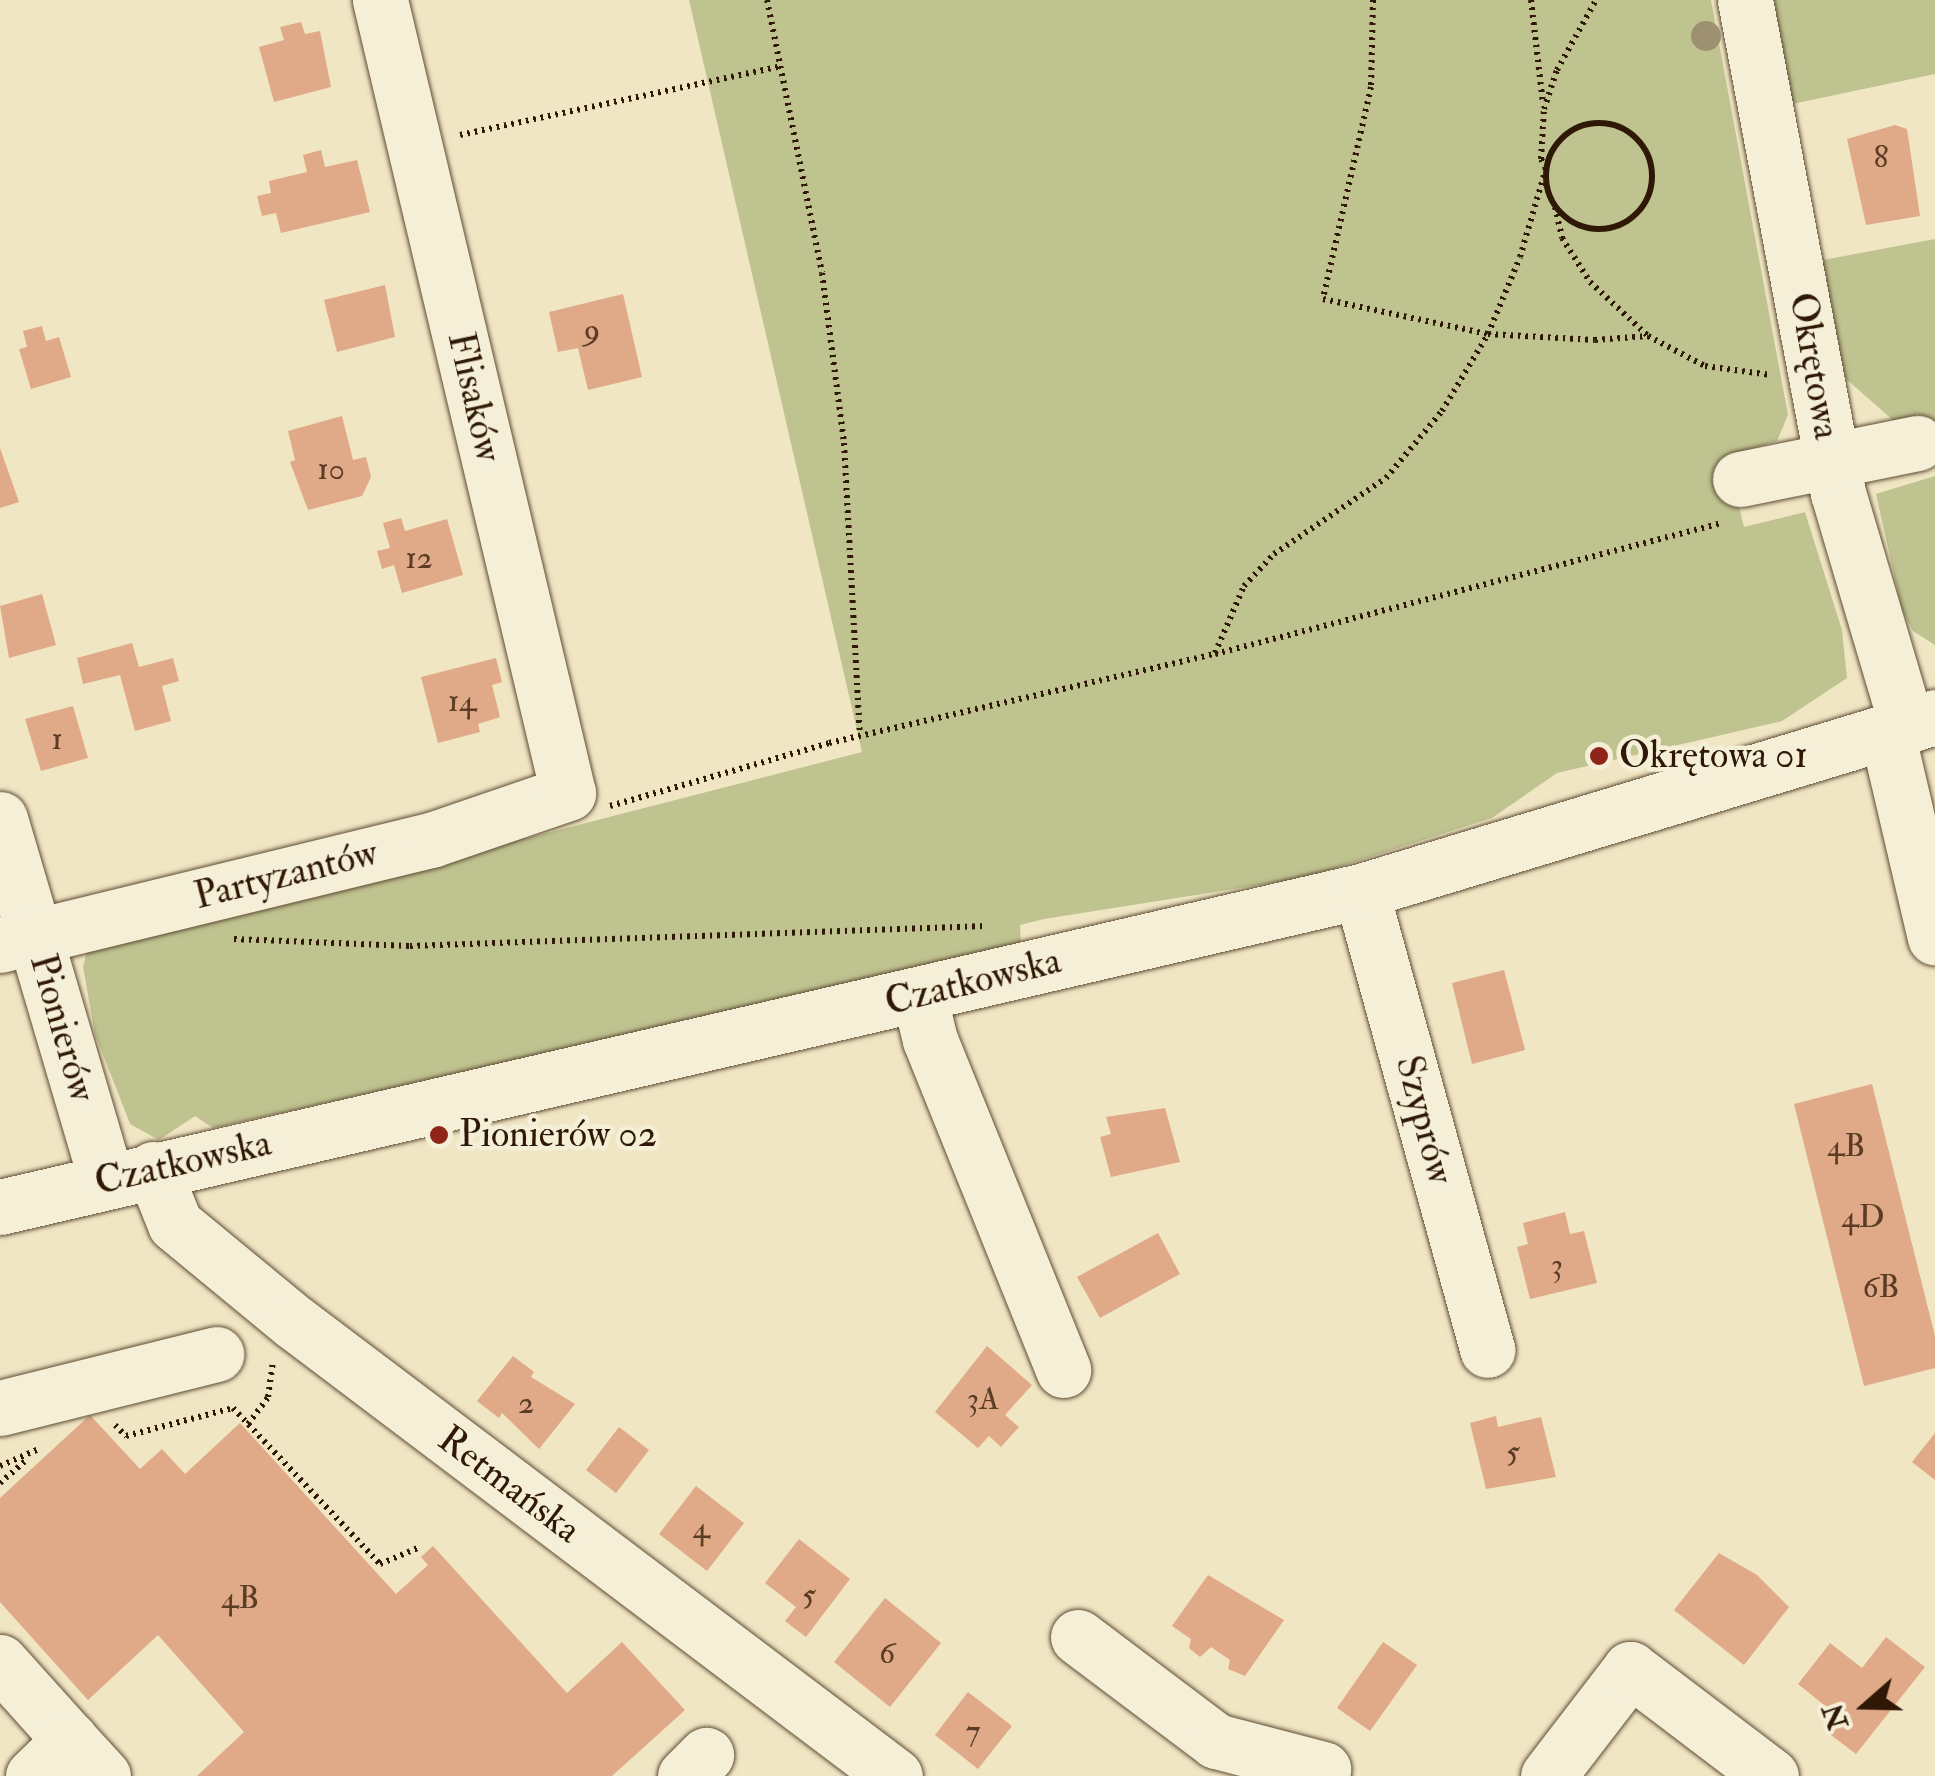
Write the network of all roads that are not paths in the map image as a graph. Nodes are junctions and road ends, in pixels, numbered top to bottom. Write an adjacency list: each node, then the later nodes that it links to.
1 (380, 0): 7 (street, Flisaków)
2 (1745, 0): 4 (street, Okrętowa)
3 (1917, 443): 4 (street)
4 (1831, 460): 5 (street); 6 (street, Okrętowa)
5 (1737, 499)
6 (1910, 725): 9 (street, Czatkowska); 10 (street, Okrętowa)
7 (582, 802): 11 (street, Partyzantów)
8 (0, 819): 11 (street, Pionierów)
9 (1361, 890): 12 (street, Czatkowska); 15 (street, Szyprów)
10 (1935, 937)
11 (17, 940): 13 (street, Pionierów)
12 (920, 996): 13 (street, Czatkowska); 17 (street)
13 (129, 1174): 14 (street, Czatkowska); 24 (street, Retmańska)
14 (0, 1207)
15 (1487, 1350)
16 (216, 1354): 18 (street)
17 (1063, 1370)
18 (0, 1408)
19 (1078, 1637): 21 (street)
20 (0, 1662): 22 (street)
21 (1203, 1759): 23 (street)
22 (69, 1764)
23 (1322, 1770)
24 (894, 1776)
25 (1548, 1776): 26 (street)
26 (1771, 1776)

